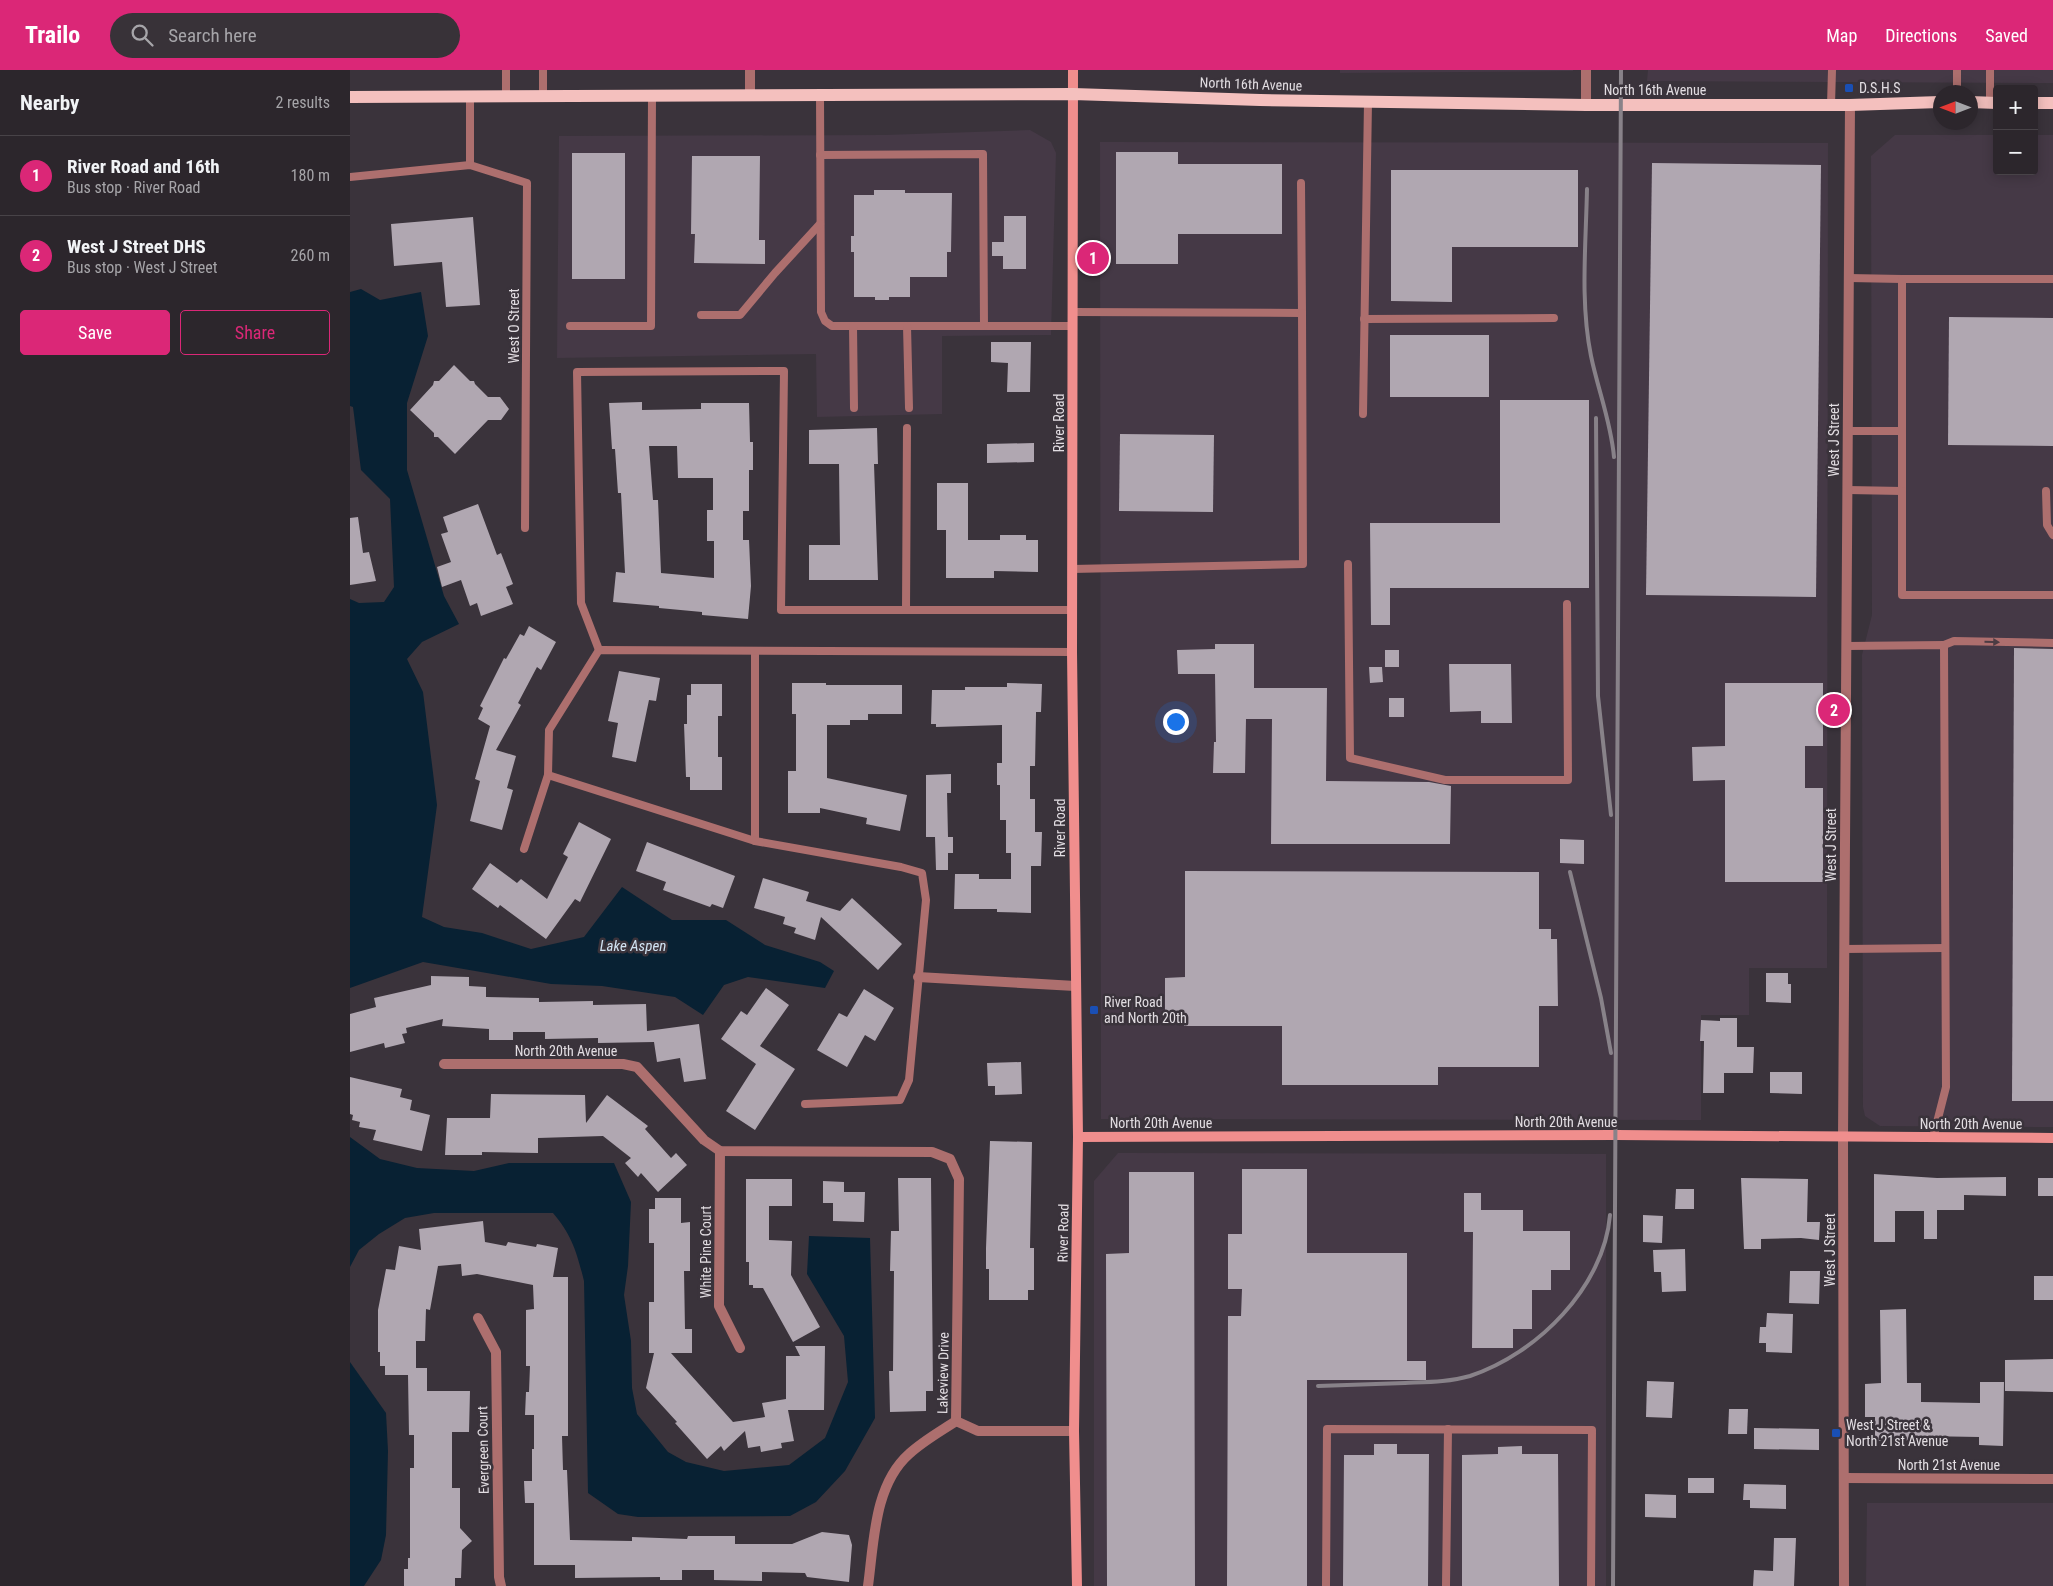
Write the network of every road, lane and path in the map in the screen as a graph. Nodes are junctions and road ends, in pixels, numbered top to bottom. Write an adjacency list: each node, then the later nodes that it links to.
1 (506, 70): 15 (lane)
2 (543, 70): 16 (lane)
3 (750, 70): 13 (street)
4 (1073, 70): 11 (street, River Road)
5 (1586, 70): 24 (street)
6 (1832, 70): 25 (lane)
7 (1957, 70): 9 (lane)
8 (1990, 70): 21 (lane)
9 (1957, 85)
10 (820, 94): 11 (main road, North 16th Avenue); 13 (main road, North 16th Avenue); 27 (lane)
11 (1073, 94): 18 (main road, North 16th Avenue); 35 (street, River Road)
12 (652, 95): 13 (main road, North 16th Avenue); 16 (main road, North 16th Avenue); 40 (lane)
13 (750, 95)
14 (470, 96): 15 (main road, North 16th Avenue); 17 (main road, North 16th Avenue); 28 (lane)
15 (506, 96): 16 (main road, North 16th Avenue)
16 (543, 96)
17 (350, 97)
18 (1368, 102): 24 (main road, North 16th Avenue); 39 (lane)
19 (1933, 102): 26 (main road, North 16th Avenue)
20 (1978, 102): 21 (main road)
21 (1993, 103)
22 (2038, 103): 23 (main road)
23 (2053, 103)
24 (1586, 105): 25 (main road, North 16th Avenue)
25 (1831, 105): 26 (main road, North 16th Avenue)
26 (1850, 105): 32 (street, West J Street)
27 (820, 155): 31 (lane); 43 (lane)
28 (470, 165): 29 (lane); 54 (lane, West O Street)
29 (350, 177)
30 (1301, 183): 36 (lane)
31 (820, 224): 37 (lane); 41 (lane)
32 (1849, 278): 33 (lane); 49 (street, West J Street)
33 (1902, 279): 34 (lane); 50 (lane)
34 (2053, 279)
35 (1073, 312): 36 (lane); 44 (street, River Road)
36 (1302, 313): 57 (lane)
37 (701, 315)
38 (1554, 318): 39 (lane)
39 (1364, 319): 47 (lane)
40 (570, 326)
41 (853, 326): 42 (lane); 45 (lane)
42 (907, 326): 43 (lane); 46 (lane)
43 (984, 326): 44 (lane)
44 (1073, 326): 57 (street, River Road)
45 (854, 408)
46 (909, 408)
47 (1363, 414)
48 (907, 428): 60 (lane)
49 (1848, 431): 50 (lane); 51 (street, West J Street)
50 (1902, 431): 52 (lane)
51 (1848, 490): 52 (lane); 64 (street, West J Street)
52 (1902, 490): 58 (lane)
53 (2046, 490): 55 (lane)
54 (525, 528)
55 (2053, 535)
56 (1348, 564): 59 (lane)
57 (1072, 569): 61 (street, River Road)
58 (2053, 595)
59 (1567, 604)
60 (906, 610): 61 (lane); 65 (lane)
61 (1072, 610): 67 (street, River Road)
62 (2053, 643): 63 (lane, one-way to 62)
63 (1944, 645): 64 (lane); 71 (lane)
64 (1847, 646): 72 (street, West J Street)
65 (599, 650): 66 (lane); 68 (lane)
66 (755, 651): 67 (lane); 69 (lane)
67 (1072, 652): 74 (street, River Road)
68 (548, 776): 69 (lane); 70 (lane)
69 (755, 841): 73 (lane)
70 (524, 849)
71 (1945, 948): 72 (lane); 79 (lane)
72 (1844, 949): 78 (street, West J Street)
73 (918, 977): 74 (street); 76 (lane)
74 (1075, 986): 77 (street, River Road)
75 (444, 1064): 81 (street, North 20th Avenue)
76 (805, 1104)
77 (1078, 1136): 78 (street, North 20th Avenue); 86 (street, River Road)
78 (1843, 1138): 79 (street, North 20th Avenue); 87 (street, West J Street)
79 (1932, 1138): 80 (street, North 20th Avenue)
80 (2053, 1138)
81 (720, 1151): 83 (street, White Pine Court); 84 (street, Lakeview Drive)
82 (478, 1318): 89 (street, Evergreen Court)
83 (740, 1348)
84 (956, 1421): 86 (street); 90 (street, Lakeview Drive)
85 (1448, 1430): 92 (lane); 93 (lane); 94 (lane)
86 (1074, 1431): 91 (street, River Road)
87 (1844, 1478): 88 (street, North 21st Avenue); 95 (street, West J Street)
88 (2053, 1479)
89 (501, 1586)
90 (868, 1586)
91 (1077, 1586)
92 (1326, 1586)
93 (1446, 1586)
94 (1592, 1586)
95 (1844, 1586)

